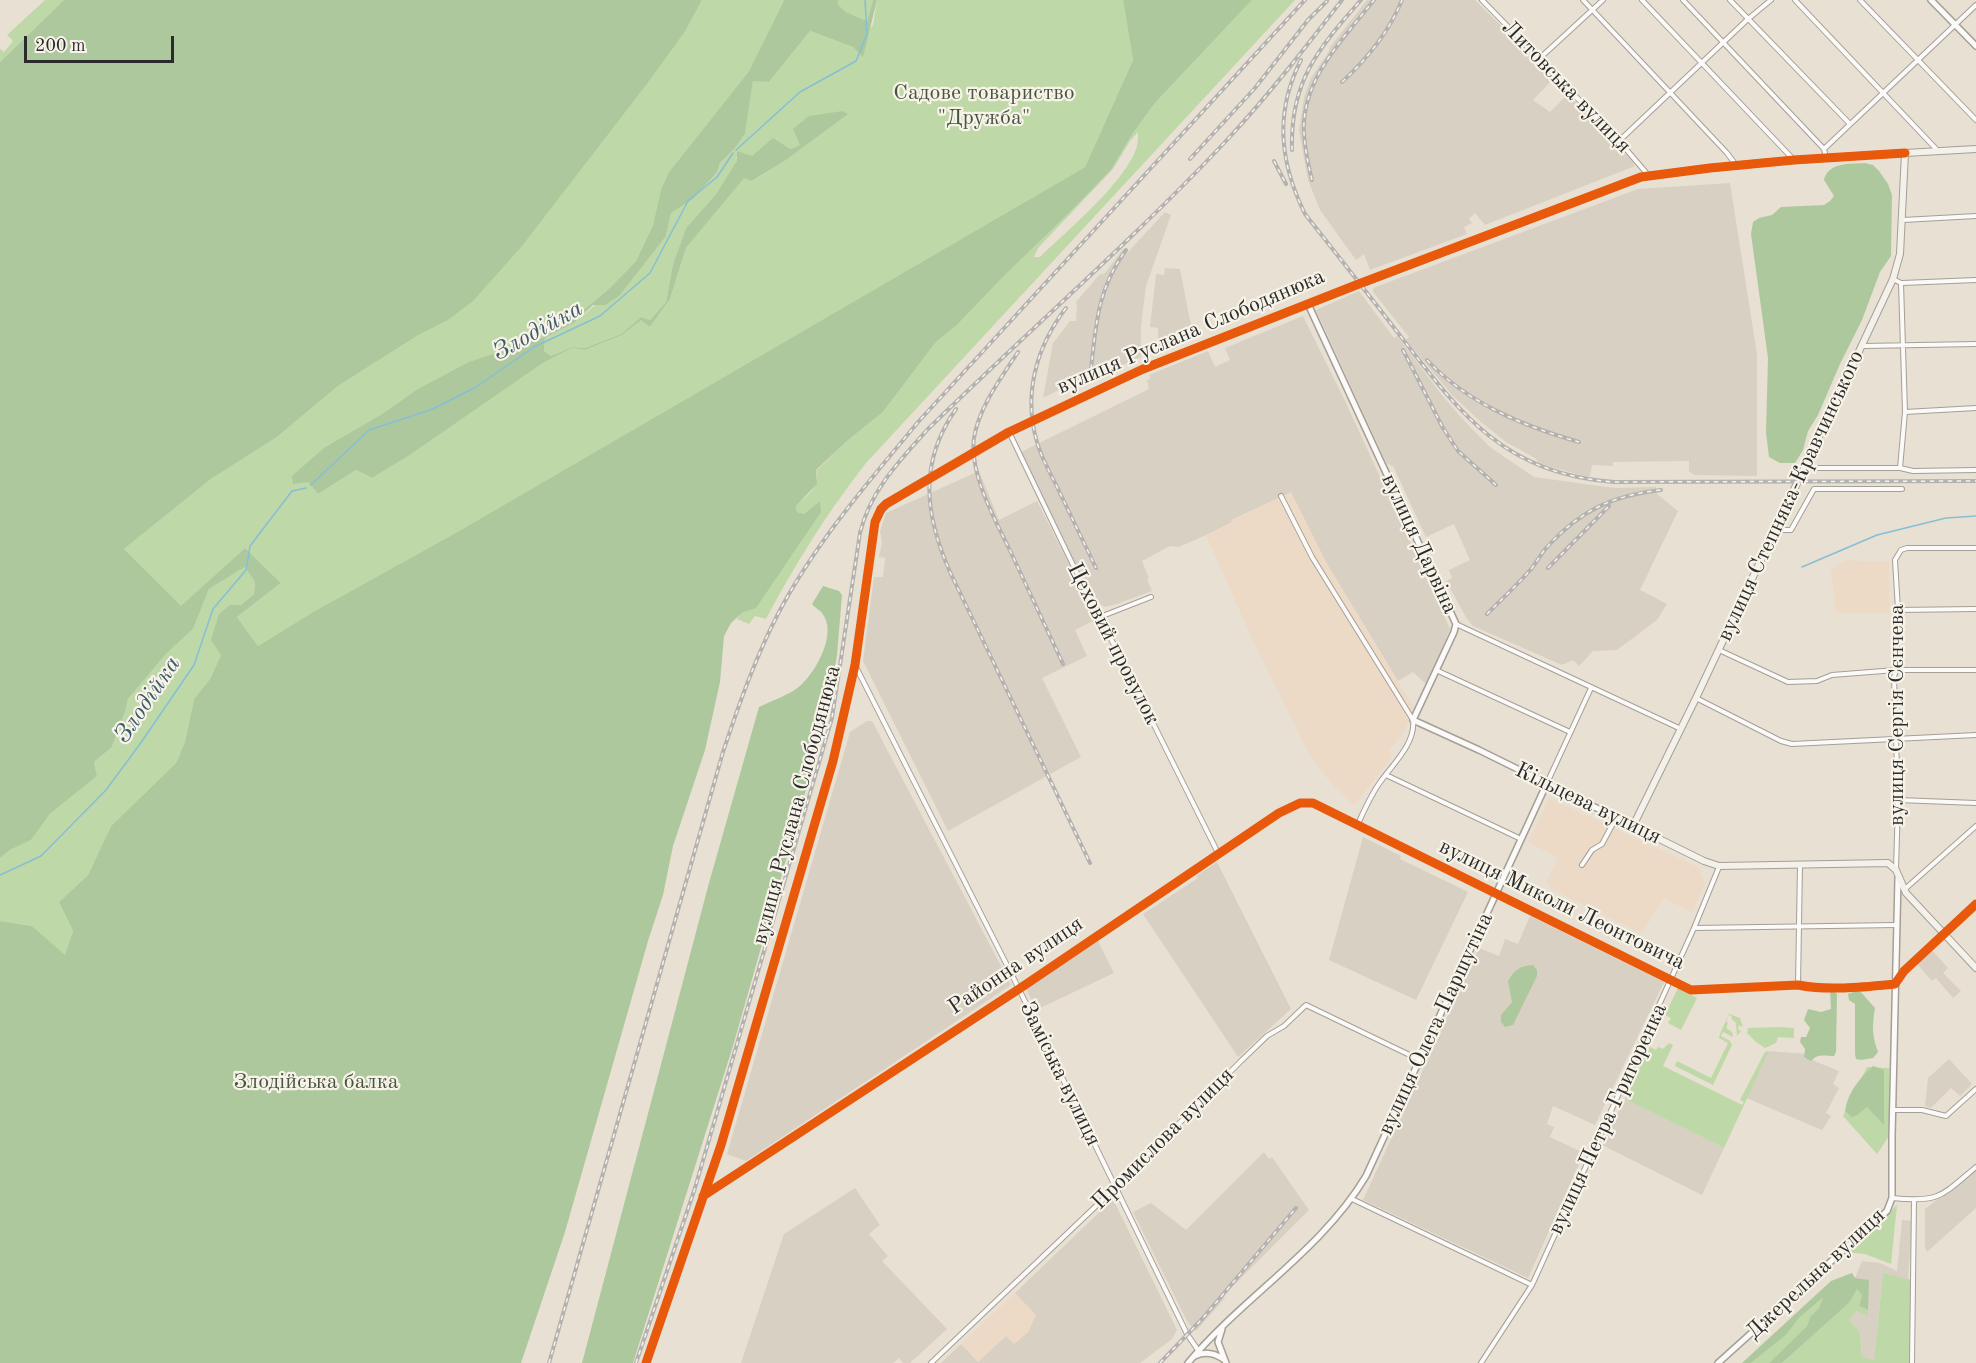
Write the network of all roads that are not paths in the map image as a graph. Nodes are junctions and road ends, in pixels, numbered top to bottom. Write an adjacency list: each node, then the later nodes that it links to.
1 (1482, 0): 17 (street, Литовська вулиця)
2 (1583, 0): 12 (street)
3 (1603, 0): 12 (street)
4 (1642, 0): 19 (street)
5 (1683, 0): 15 (street)
6 (1730, 0): 13 (street)
7 (1771, 0): 13 (street)
8 (1795, 0): 20 (street)
9 (1860, 0): 18 (street)
10 (1931, 0): 14 (street)
11 (1976, 5): 14 (street)
12 (1592, 9): 17 (street); 21 (street)
13 (1748, 19): 15 (street); 23 (street)
14 (1955, 25): 16 (street); 18 (street)
15 (1723, 43): 19 (street); 25 (street)
16 (1976, 46)
17 (1540, 58): 24 (street, Литовська вулиця)
18 (1918, 60): 20 (street); 22 (street)
19 (1702, 63): 21 (street); 30 (street)
20 (1884, 92): 23 (street); 27 (street)
21 (1670, 93): 24 (street); 31 (street)
22 (1976, 120)
23 (1850, 124): 25 (street)
24 (1619, 141): 32 (street, Литовська вулиця)
25 (1824, 149): 29 (street)
26 (1976, 149): 27 (main road, вулиця Руслана Слободянюка)
27 (1939, 152): 28 (main road, вулиця Руслана Слободянюка)
28 (1905, 153): 29 (street, вулиця Руслана Слободянюка); 34 (main road, вулиця Степняка-Кравчинського)
29 (1826, 158): 30 (street, вулиця Руслана Слободянюка)
30 (1794, 160): 31 (street, вулиця Руслана Слободянюка)
31 (1736, 165): 32 (street, вулиця Руслана Слободянюка)
32 (1649, 176): 38 (street, вулиця Руслана Слободянюка)
33 (1976, 216): 34 (street)
34 (1903, 220): 35 (main road, вулиця Степняка-Кравчинського)
35 (1893, 279): 37 (street); 40 (main road, вулиця Степняка-Кравчинського)
36 (1976, 280): 37 (street)
37 (1902, 283): 41 (street)
38 (1308, 304): 44 (street, вулиця Руслана Слободянюка); 56 (street, вулиця Дарвіна)
39 (1976, 344): 41 (street)
40 (1862, 345): 41 (street); 45 (main road, вулиця Степняка-Кравчинського)
41 (1903, 346): 43 (street)
42 (1976, 408): 43 (street)
43 (1905, 412): 46 (street)
44 (1009, 432): 55 (street, Цеховий провулок); 58 (street, вулиця Руслана Слободянюка)
45 (1804, 468): 46 (street); 50 (main road, вулиця Степняка-Кравчинського)
46 (1900, 468): 47 (street)
47 (1976, 470)
48 (1902, 489): 50 (street)
49 (1281, 496): 64 (street)
50 (1775, 530): 57 (main road, вулиця Степняка-Кравчинського)
51 (1976, 548): 54 (street, вулиця Сергія Сєнчева)
52 (1151, 597): 55 (street)
53 (1976, 609): 54 (street)
54 (1898, 610): 60 (street, вулиця Сергія Сєнчева)
55 (1100, 617): 78 (street, Цеховий провулок)
56 (1456, 624): 59 (street); 62 (street, вулиця Дарвіна)
57 (1719, 650): 60 (street); 63 (main road, вулиця Степняка-Кравчинського)
58 (855, 665): 95 (street, Заміська вулиця); 101 (street, вулиця Руслана Слободянюка)
59 (1436, 670): 64 (street); 66 (street)
60 (1896, 670): 61 (street); 68 (street, вулиця Сергія Сєнчева)
61 (1976, 670)
62 (1591, 688): 65 (street, вулиця Дарвіна); 66 (street, вулиця Олега Паршутіна)
63 (1696, 698): 65 (main road, вулиця Степняка-Кравчинського); 68 (street)
64 (1413, 720): 69 (street); 70 (street, Кільцева вулиця)
65 (1681, 729): 75 (main road, вулиця Степняка-Кравчинського)
66 (1570, 732): 70 (street, вулиця Олега Паршутіна)
67 (1976, 735): 68 (street)
68 (1896, 738): 71 (street, вулиця Сергія Сєнчева)
69 (1386, 775): 74 (street); 77 (street)
70 (1547, 783): 73 (street, Кільцева вулиця); 77 (street, вулиця Олега Паршутіна)
71 (1898, 800): 72 (street); 82 (street, вулиця Сергія Сєнчева)
72 (1976, 803)
73 (1616, 818): 75 (street, Кільцева вулиця); 80 (street)
74 (1357, 826): 78 (street, Районна вулиця); 85 (street, вулиця Миколи Леонтовича)
75 (1633, 826): 81 (main road, Кільцева вулиця)
76 (1976, 826): 84 (street)
77 (1521, 839): 85 (street, вулиця Олега Паршутіна)
78 (1219, 855): 95 (street, Районна вулиця)
79 (1800, 864): 81 (main road, Кільцева вулиця); 82 (main road, Кільцева вулиця); 87 (street)
80 (1582, 865)
81 (1719, 866): 89 (street, вулиця Петра Григоренка)
82 (1896, 870): 83 (main road)
83 (1898, 878): 84 (main road); 88 (street)
84 (1904, 890): 90 (main road)
85 (1496, 893): 92 (street, вулиця Миколи Леонтовича); 96 (street, вулиця Олега Паршутіна)
86 (1976, 904): 90 (street)
87 (1799, 926): 88 (street); 89 (street); 94 (street)
88 (1897, 926): 93 (street)
89 (1695, 928): 92 (street, вулиця Петра Григоренка)
90 (1944, 934): 91 (main road); 93 (street)
91 (1976, 968)
92 (1671, 980): 94 (street, вулиця Миколи Леонтовича); 105 (street, вулиця Петра Григоренка)
93 (1895, 984): 94 (street, вулиця Миколи Леонтовича); 98 (street)
94 (1798, 985)
95 (1019, 989): 100 (street, Заміська вулиця); 101 (street, Районна вулиця)
96 (1420, 1060): 100 (street, Промислова вулиця); 103 (street, вулиця Олега Паршутіна)
97 (1976, 1089): 98 (street)
98 (1892, 1110): 102 (street)
99 (1976, 1167): 104 (street, Джерельна вулиця)
100 (1115, 1188): 107 (street, Заміська вулиця); 109 (street, Промислова вулиця)
101 (703, 1196): 108 (street, вулиця Руслана Слободянюка)
102 (1892, 1198): 104 (street, Джерельна вулиця); 113 (street, Джерельна вулиця)
103 (1352, 1199): 105 (street); 106 (street, вулиця Олега Паршутіна)
104 (1914, 1200): 114 (street)
105 (1532, 1285): 112 (street, вулиця Петра Григоренка)
106 (1226, 1323): 107 (street, вулиця Олега Паршутіна); 111 (street)
107 (1199, 1353): 110 (street); 111 (street)
108 (646, 1363)
109 (931, 1363)
110 (1188, 1363)
111 (1226, 1363)
112 (1481, 1363)
113 (1718, 1363)
114 (1912, 1363)

